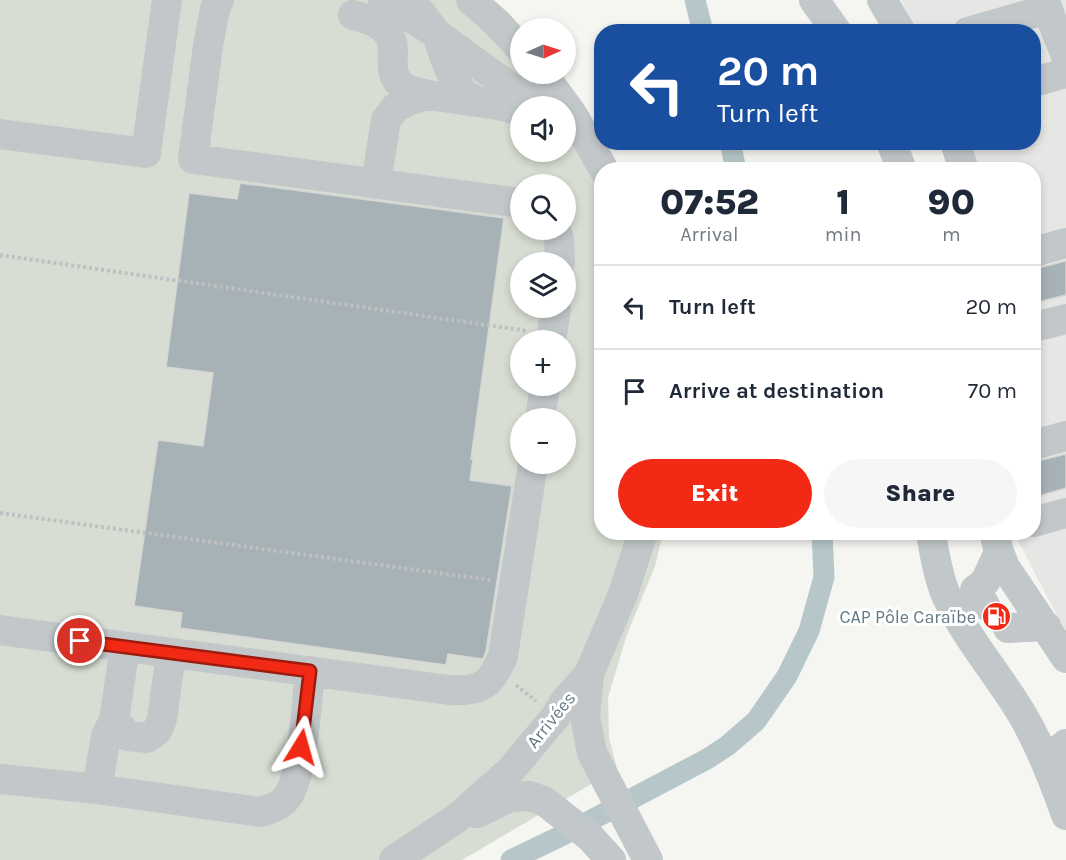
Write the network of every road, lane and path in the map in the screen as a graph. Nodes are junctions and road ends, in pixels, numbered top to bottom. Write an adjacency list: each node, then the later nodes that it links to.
1 (167, 0): 23 (lane)
2 (219, 0): 27 (lane)
3 (383, 0): 13 (lane)
4 (405, 0): 13 (lane)
5 (471, 0): 14 (lane)
6 (814, 0): 10 (lane)
7 (882, 0): 11 (lane)
8 (1046, 4): 12 (lane); 15 (lane)
9 (353, 15): 19 (lane)
10 (831, 24)
11 (896, 24)
12 (990, 24)
13 (437, 34): 20 (lane); 21 (lane)
14 (510, 37)
15 (1066, 56)
16 (1066, 73): 17 (lane)
17 (1041, 80)
18 (550, 84): 25 (lane)
19 (428, 95): 21 (lane); 27 (lane)
20 (522, 96)
21 (484, 104): 22 (lane)
22 (510, 109)
23 (0, 134)
24 (576, 151): 26 (lane)
25 (599, 162)
26 (594, 179)
27 (376, 184): 28 (lane)
28 (510, 202)
29 (1066, 243): 30 (lane)
30 (1041, 250)
31 (0, 255): 34 (path)
32 (1066, 319): 33 (lane)
33 (1041, 325)
34 (553, 327)
35 (1066, 436): 36 (lane)
36 (1041, 444)
37 (531, 474): 43 (lane)
38 (0, 513): 43 (path)
39 (640, 540): 52 (lane, Arrivées)
40 (932, 540): 44 (lane)
41 (994, 540): 44 (lane)
42 (996, 540): 47 (lane)
43 (514, 583): 50 (lane)
44 (971, 601): 56 (lane)
45 (1008, 628): 47 (lane)
46 (0, 630): 48 (lane)
47 (1058, 638)
48 (125, 647): 49 (lane); 54 (lane)
49 (171, 653): 51 (lane); 54 (lane)
50 (497, 670): 51 (lane); 53 (path)
51 (310, 671): 58 (lane)
52 (589, 674): 53 (lane, Arrivées); 62 (lane)
53 (556, 716): 60 (lane, Arrivées)
54 (114, 720): 58 (lane)
55 (1066, 744): 56 (lane)
56 (1052, 775): 59 (lane)
57 (0, 779): 58 (lane)
58 (105, 790)
59 (1066, 815)
60 (396, 859): 61 (lane)
61 (611, 860)
62 (648, 860)

